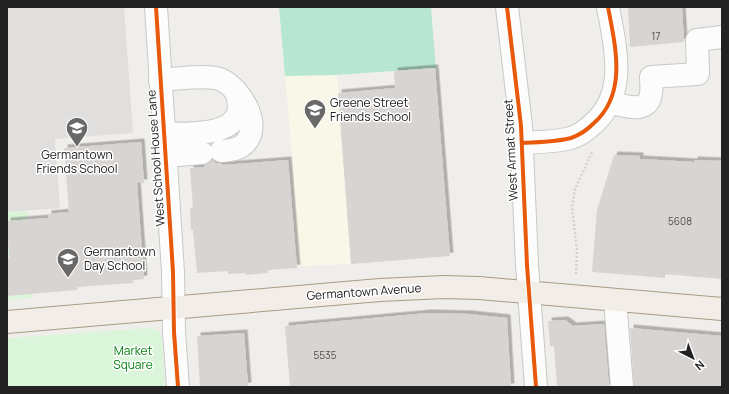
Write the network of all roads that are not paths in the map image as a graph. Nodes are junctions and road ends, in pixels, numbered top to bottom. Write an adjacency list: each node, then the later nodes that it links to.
1 (156, 7): 5 (street, West School House Lane)
2 (507, 7): 9 (street, West Armat Street)
3 (608, 7): 7 (street)
4 (722, 37): 7 (street)
5 (160, 80): 6 (street); 8 (street, West School House Lane)
6 (236, 91): 8 (street); 10 (street)
7 (610, 102): 9 (street)
8 (164, 134): 10 (street, West School House Lane)
9 (522, 142): 11 (street, West Armat Street)
10 (166, 156): 13 (street, West School House Lane)
11 (528, 292): 12 (main road, Germantown Avenue); 13 (main road, Germantown Avenue); 17 (street, West Armat Street)
12 (616, 300): 14 (main road, Germantown Avenue); 18 (street)
13 (174, 307): 15 (main road, Germantown Avenue); 16 (street, West School House Lane)
14 (722, 309)
15 (7, 322)
16 (178, 387)
17 (536, 387)
18 (622, 387)

